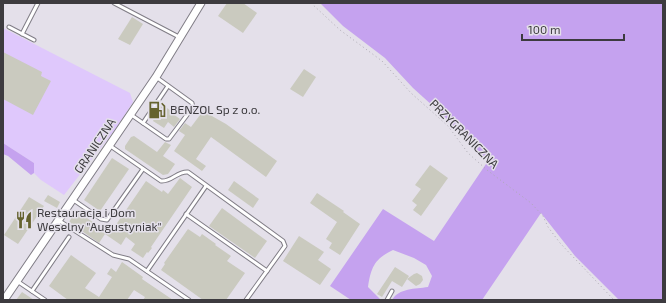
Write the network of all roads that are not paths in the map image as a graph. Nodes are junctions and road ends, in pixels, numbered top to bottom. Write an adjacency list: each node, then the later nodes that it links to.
1 (38, 3): 5 (lane)
2 (114, 3): 6 (lane)
3 (202, 3): 6 (street, GRANICZNA)
4 (9, 27): 5 (lane)
5 (22, 34): 7 (lane)
6 (179, 37): 8 (street, GRANICZNA)
7 (34, 40)
8 (156, 78): 9 (lane); 10 (street, GRANICZNA)
9 (168, 86): 11 (lane); 11 (lane)
10 (130, 114): 11 (lane); 12 (street, GRANICZNA)
11 (142, 123)
12 (109, 145): 13 (lane); 15 (street, GRANICZNA)
13 (143, 169): 14 (lane); 15 (lane)
14 (206, 186): 16 (lane); 20 (lane)
15 (72, 199): 17 (street, GRANICZNA)
16 (186, 214): 19 (lane); 20 (lane)
17 (58, 220): 19 (lane); 21 (street, GRANICZNA)
18 (69, 237): 22 (lane)
19 (147, 271): 26 (lane)
20 (267, 271): 27 (lane)
21 (17, 281): 22 (lane); 24 (street, GRANICZNA)
22 (32, 291): 25 (lane)
23 (392, 291): 28 (lane)
24 (4, 300)
25 (45, 300)
26 (189, 300)
27 (246, 300)
28 (386, 300)

